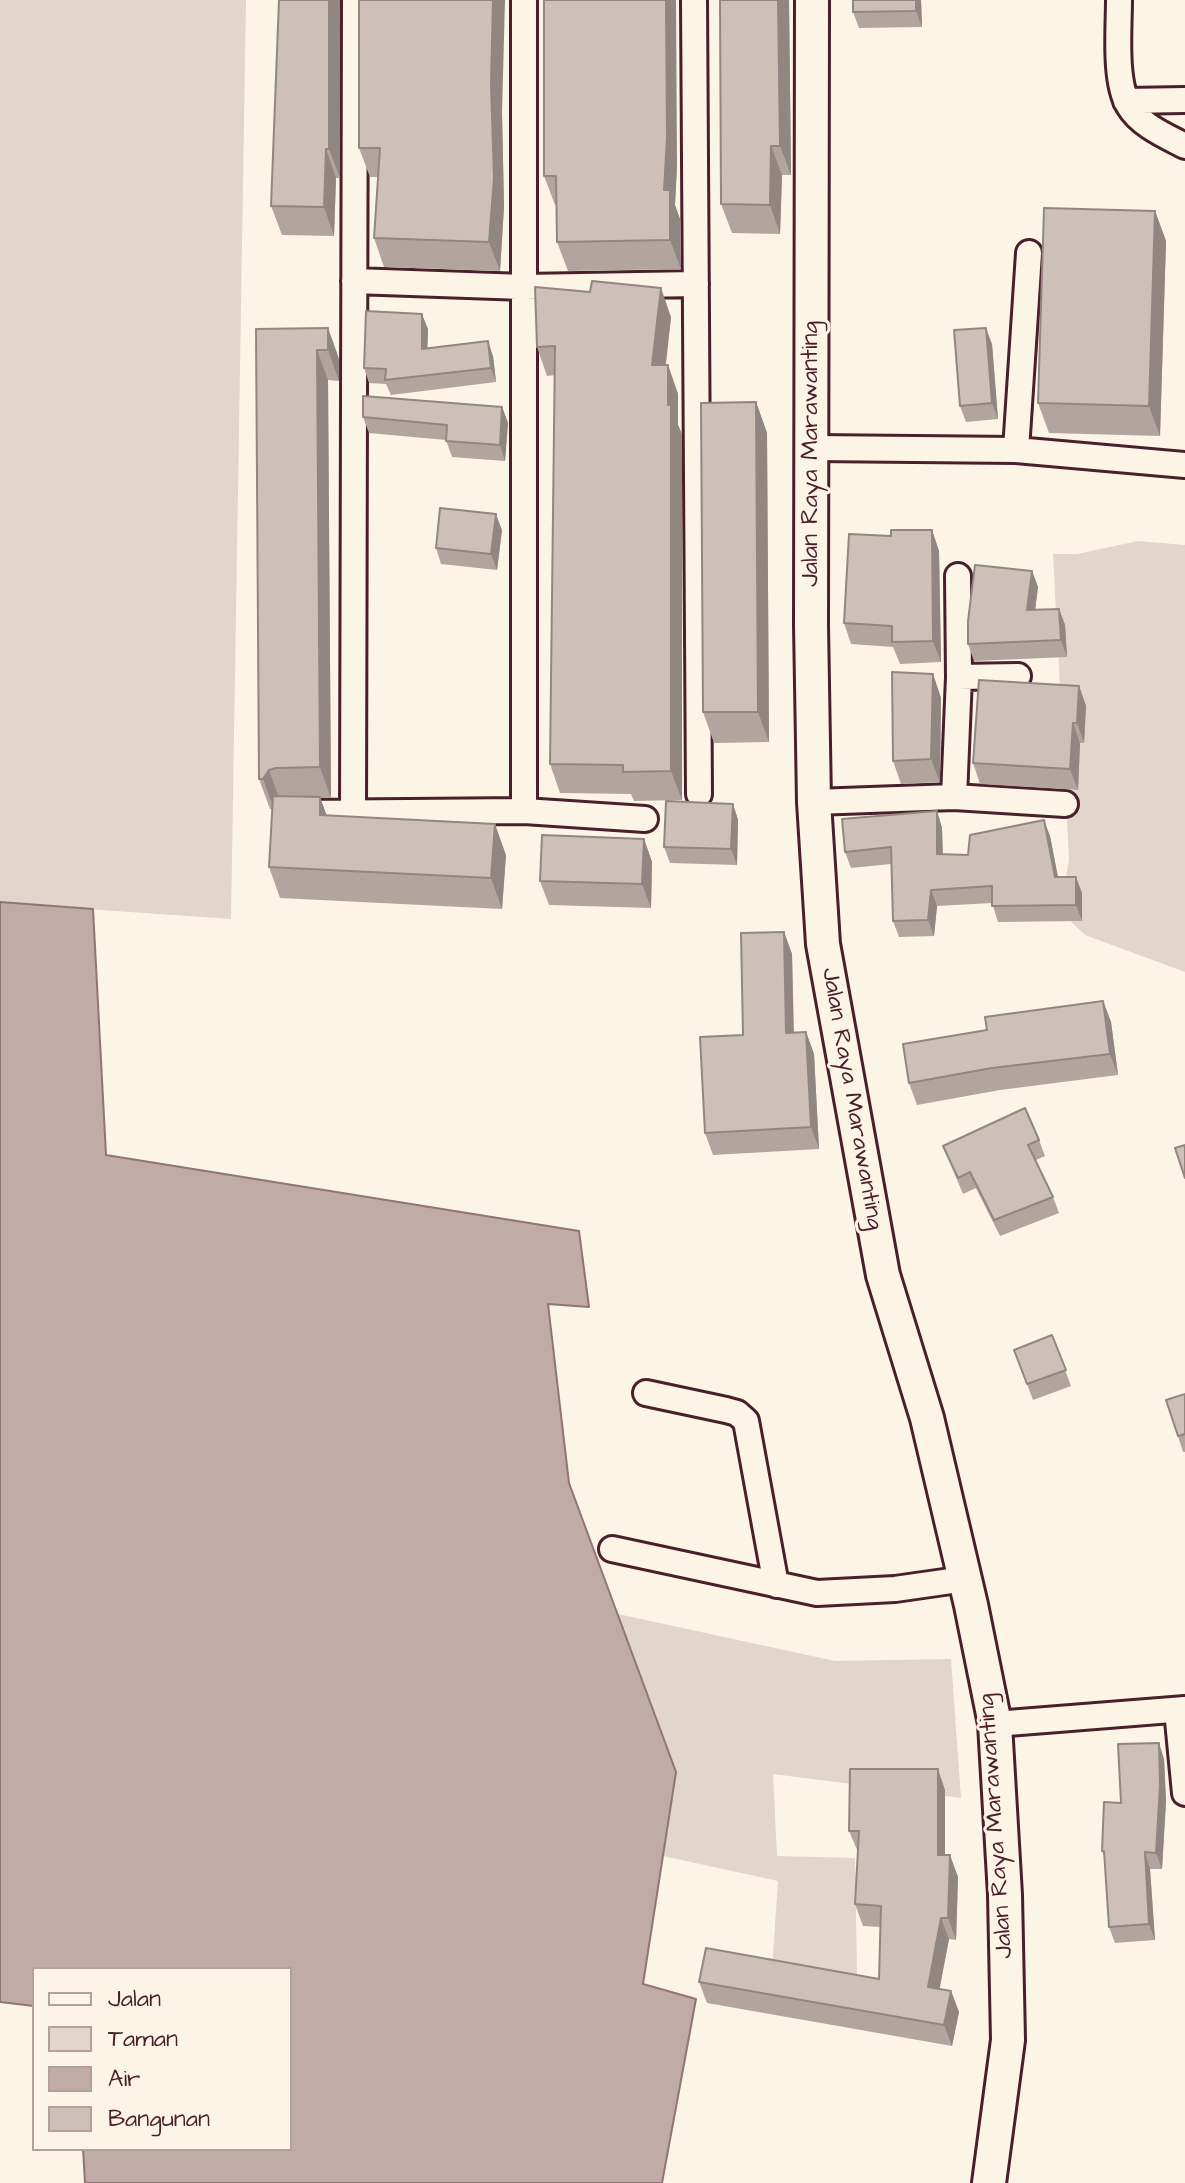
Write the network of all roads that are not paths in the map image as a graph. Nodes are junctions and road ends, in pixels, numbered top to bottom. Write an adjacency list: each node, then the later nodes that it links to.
1 (355, 0): 10 (street)
2 (524, 0): 12 (street)
3 (694, 0): 11 (street)
4 (812, 0): 13 (street, Jalan Raya Marawanting)
5 (1119, 0): 7 (street)
6 (1185, 100): 7 (street)
7 (1126, 101): 8 (street)
8 (1185, 146)
9 (1029, 253): 14 (street)
10 (354, 281): 12 (street); 23 (street)
11 (696, 284): 12 (street); 19 (street)
12 (524, 287): 24 (street)
13 (813, 448): 14 (street); 21 (street, Jalan Raya Marawanting)
14 (1016, 450): 15 (street)
15 (1185, 465)
16 (958, 576): 18 (street)
17 (1018, 676): 18 (street)
18 (959, 677): 20 (street)
19 (699, 794)
20 (954, 797): 21 (street); 22 (street)
21 (814, 802): 29 (street, Jalan Raya Marawanting)
22 (1065, 804)
23 (353, 810): 24 (street); 25 (street)
24 (524, 811): 26 (street)
25 (288, 813)
26 (645, 819)
27 (646, 1393): 30 (street)
28 (612, 1549): 30 (street)
29 (965, 1579): 30 (street); 32 (street, Jalan Raya Marawanting)
30 (776, 1585)
31 (1181, 1710): 32 (street); 33 (street)
32 (995, 1724): 34 (street, Jalan Raya Marawanting)
33 (1185, 1793)
34 (989, 2183)

